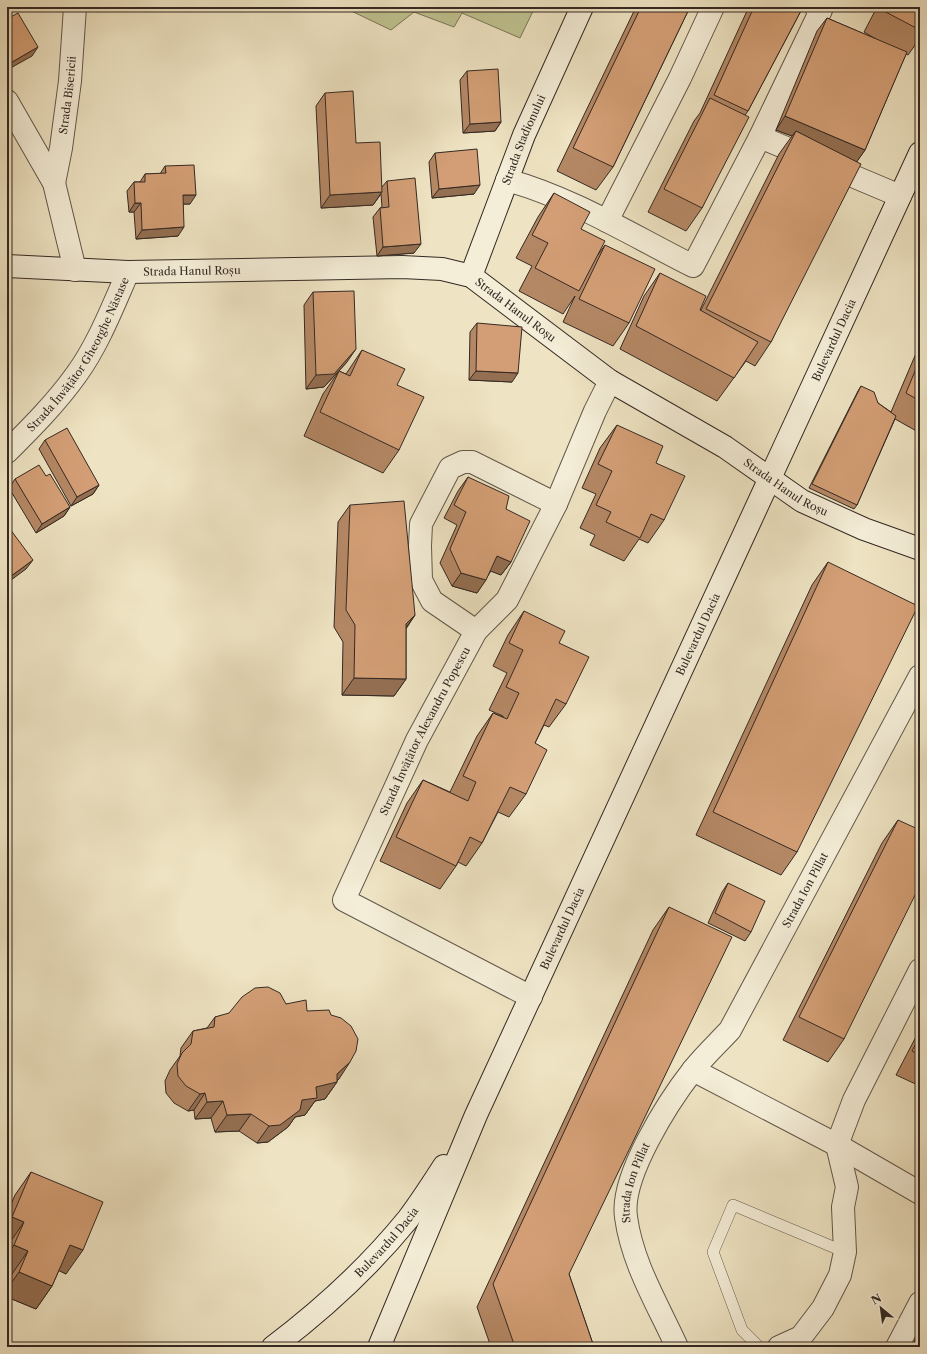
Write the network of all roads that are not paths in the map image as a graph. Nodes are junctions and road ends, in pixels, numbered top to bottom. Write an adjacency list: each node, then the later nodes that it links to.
1 (75, 7): 9 (street, Strada Bisericii)
2 (582, 7): 8 (street, Strada Stadionului)
3 (713, 7): 11 (street)
4 (816, 7): 6 (street)
5 (7, 101): 9 (street, Strada Bisericii)
6 (760, 137): 10 (street); 11 (street)
7 (920, 153): 10 (street, Bulevardul Dacia)
8 (507, 180): 11 (street); 15 (street, Strada Stadionului)
9 (54, 183): 13 (street, Strada Bisericii)
10 (900, 196): 18 (street, Bulevardul Dacia)
11 (607, 221)
12 (7, 266): 13 (street, Strada Hanul Roșu)
13 (76, 270): 14 (street, Strada Hanul Roșu)
14 (128, 272): 15 (street, Strada Hanul Roșu); 17 (street, Strada Învățător Gheorghe Năstase)
15 (471, 276): 16 (street, Strada Hanul Roșu)
16 (610, 381): 18 (street, Strada Hanul Roșu); 19 (street, Strada Învățător Alexandru Popescu)
17 (7, 452)
18 (770, 478): 20 (street, Strada Hanul Roșu); 25 (street, Bulevardul Dacia)
19 (556, 504): 21 (street, Strada Învățător Alexandru Popescu); 21 (street)
20 (920, 550)
21 (476, 631): 25 (street, Strada Învățător Alexandru Popescu)
22 (920, 676): 23 (street, Strada Ion Pillat)
23 (913, 706): 26 (street, Strada Ion Pillat)
24 (920, 970): 28 (street)
25 (531, 997): 27 (street, Bulevardul Dacia)
26 (693, 1070): 28 (street); 34 (street, Strada Ion Pillat)
27 (476, 1116): 32 (street, Bulevardul Dacia); 33 (street, Bulevardul Dacia)
28 (837, 1145): 29 (street); 30 (street)
29 (920, 1192)
30 (845, 1252): 35 (lane); 36 (street)
31 (920, 1303): 37 (street)
32 (273, 1347)
33 (379, 1347)
34 (677, 1347)
35 (759, 1347)
36 (779, 1347)
37 (898, 1347)

